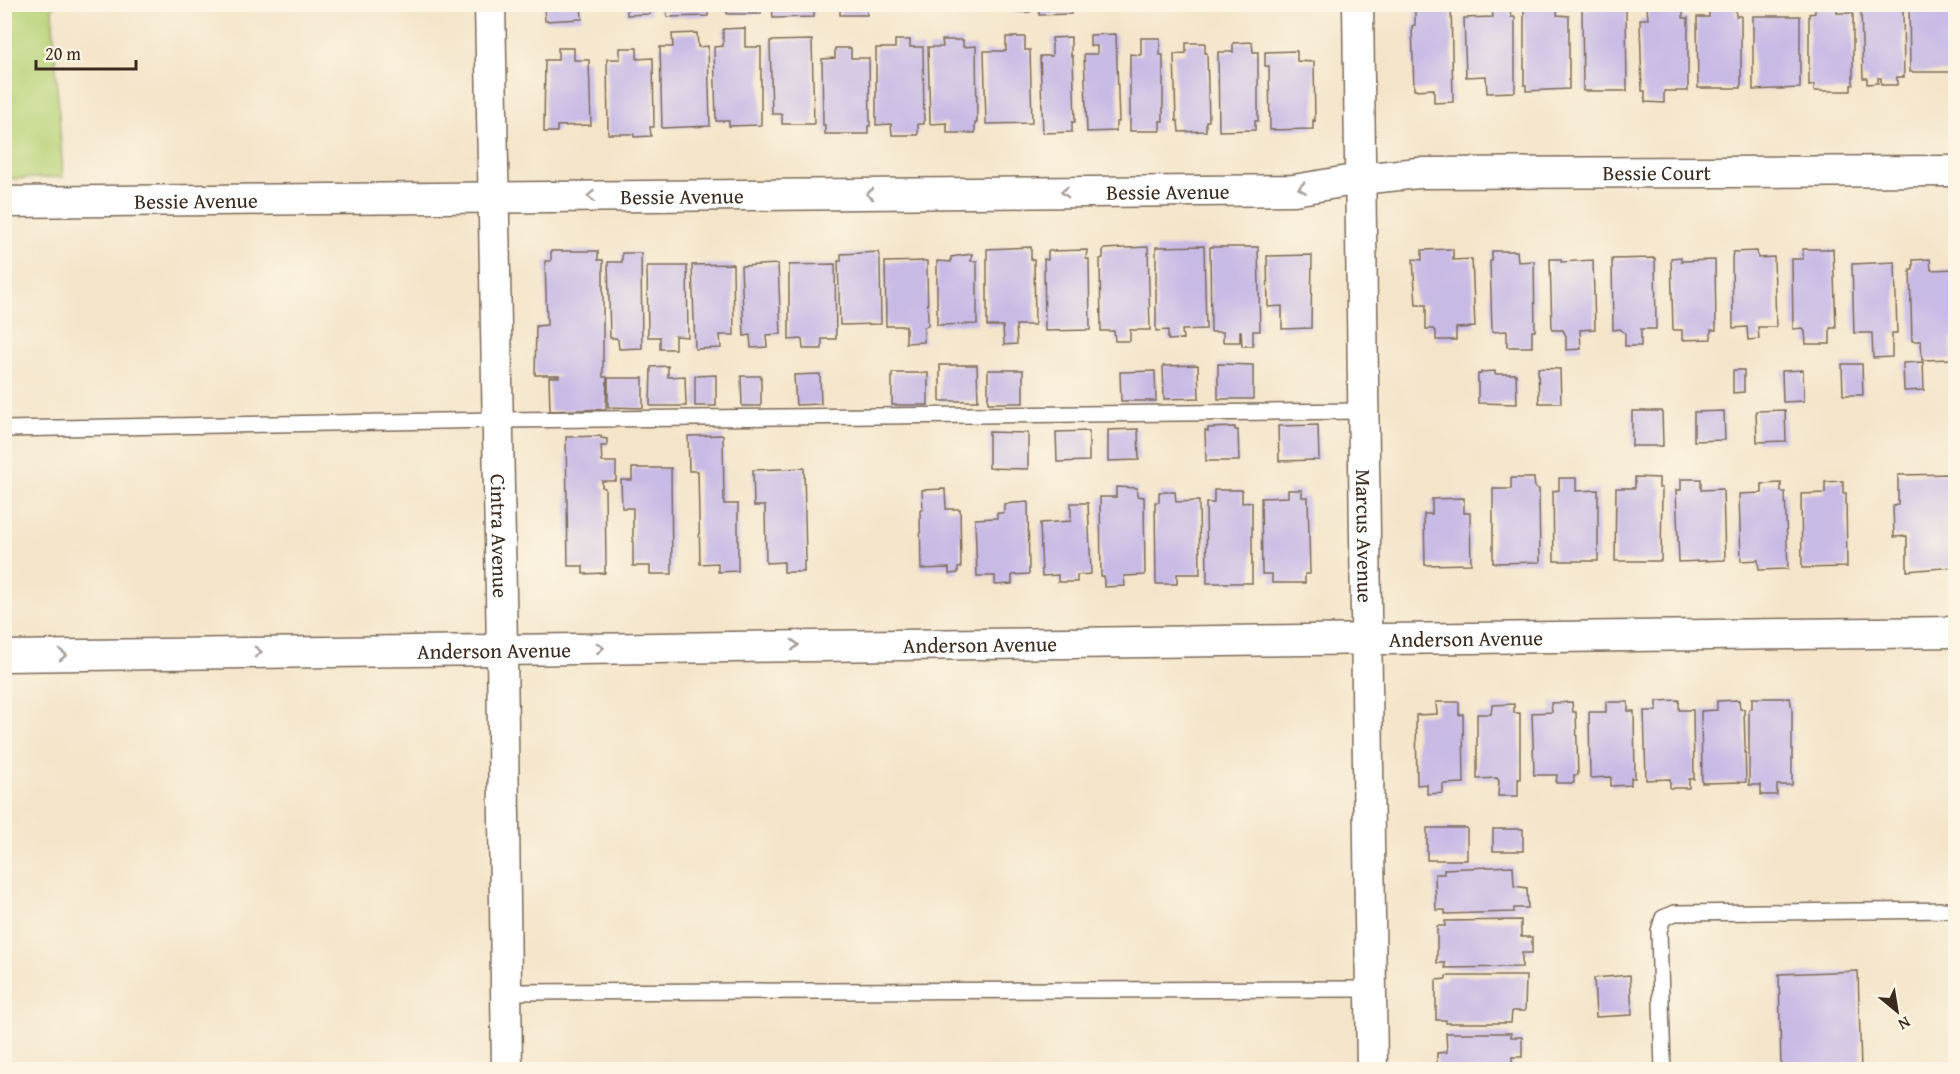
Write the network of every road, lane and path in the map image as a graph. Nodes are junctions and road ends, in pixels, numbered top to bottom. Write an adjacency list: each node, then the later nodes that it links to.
1 (490, 4): 5 (street, Cintra Avenue)
2 (1358, 4): 4 (street, Marcus Avenue)
3 (1956, 171): 4 (street, Bessie Court)
4 (1360, 179): 5 (street, Bessie Avenue, one-way to 5); 7 (street, Marcus Avenue)
5 (492, 197): 6 (street, Bessie Avenue); 8 (street, Cintra Avenue)
6 (4, 202)
7 (1364, 411): 8 (lane); 11 (street, Marcus Avenue)
8 (497, 420): 9 (lane); 12 (street, Cintra Avenue)
9 (4, 429)
10 (1956, 632): 11 (street, Anderson Avenue)
11 (1368, 639): 12 (street, Anderson Avenue, one-way to 11); 15 (street, Marcus Avenue)
12 (502, 649): 13 (street, Anderson Avenue, one-way to 12); 16 (street, Cintra Avenue)
13 (4, 656)
14 (1956, 910): 19 (lane)
15 (1371, 989): 16 (lane); 18 (street, Marcus Avenue)
16 (506, 992): 17 (street, Cintra Avenue)
17 (507, 1070)
18 (1372, 1070)
19 (1663, 1070)

